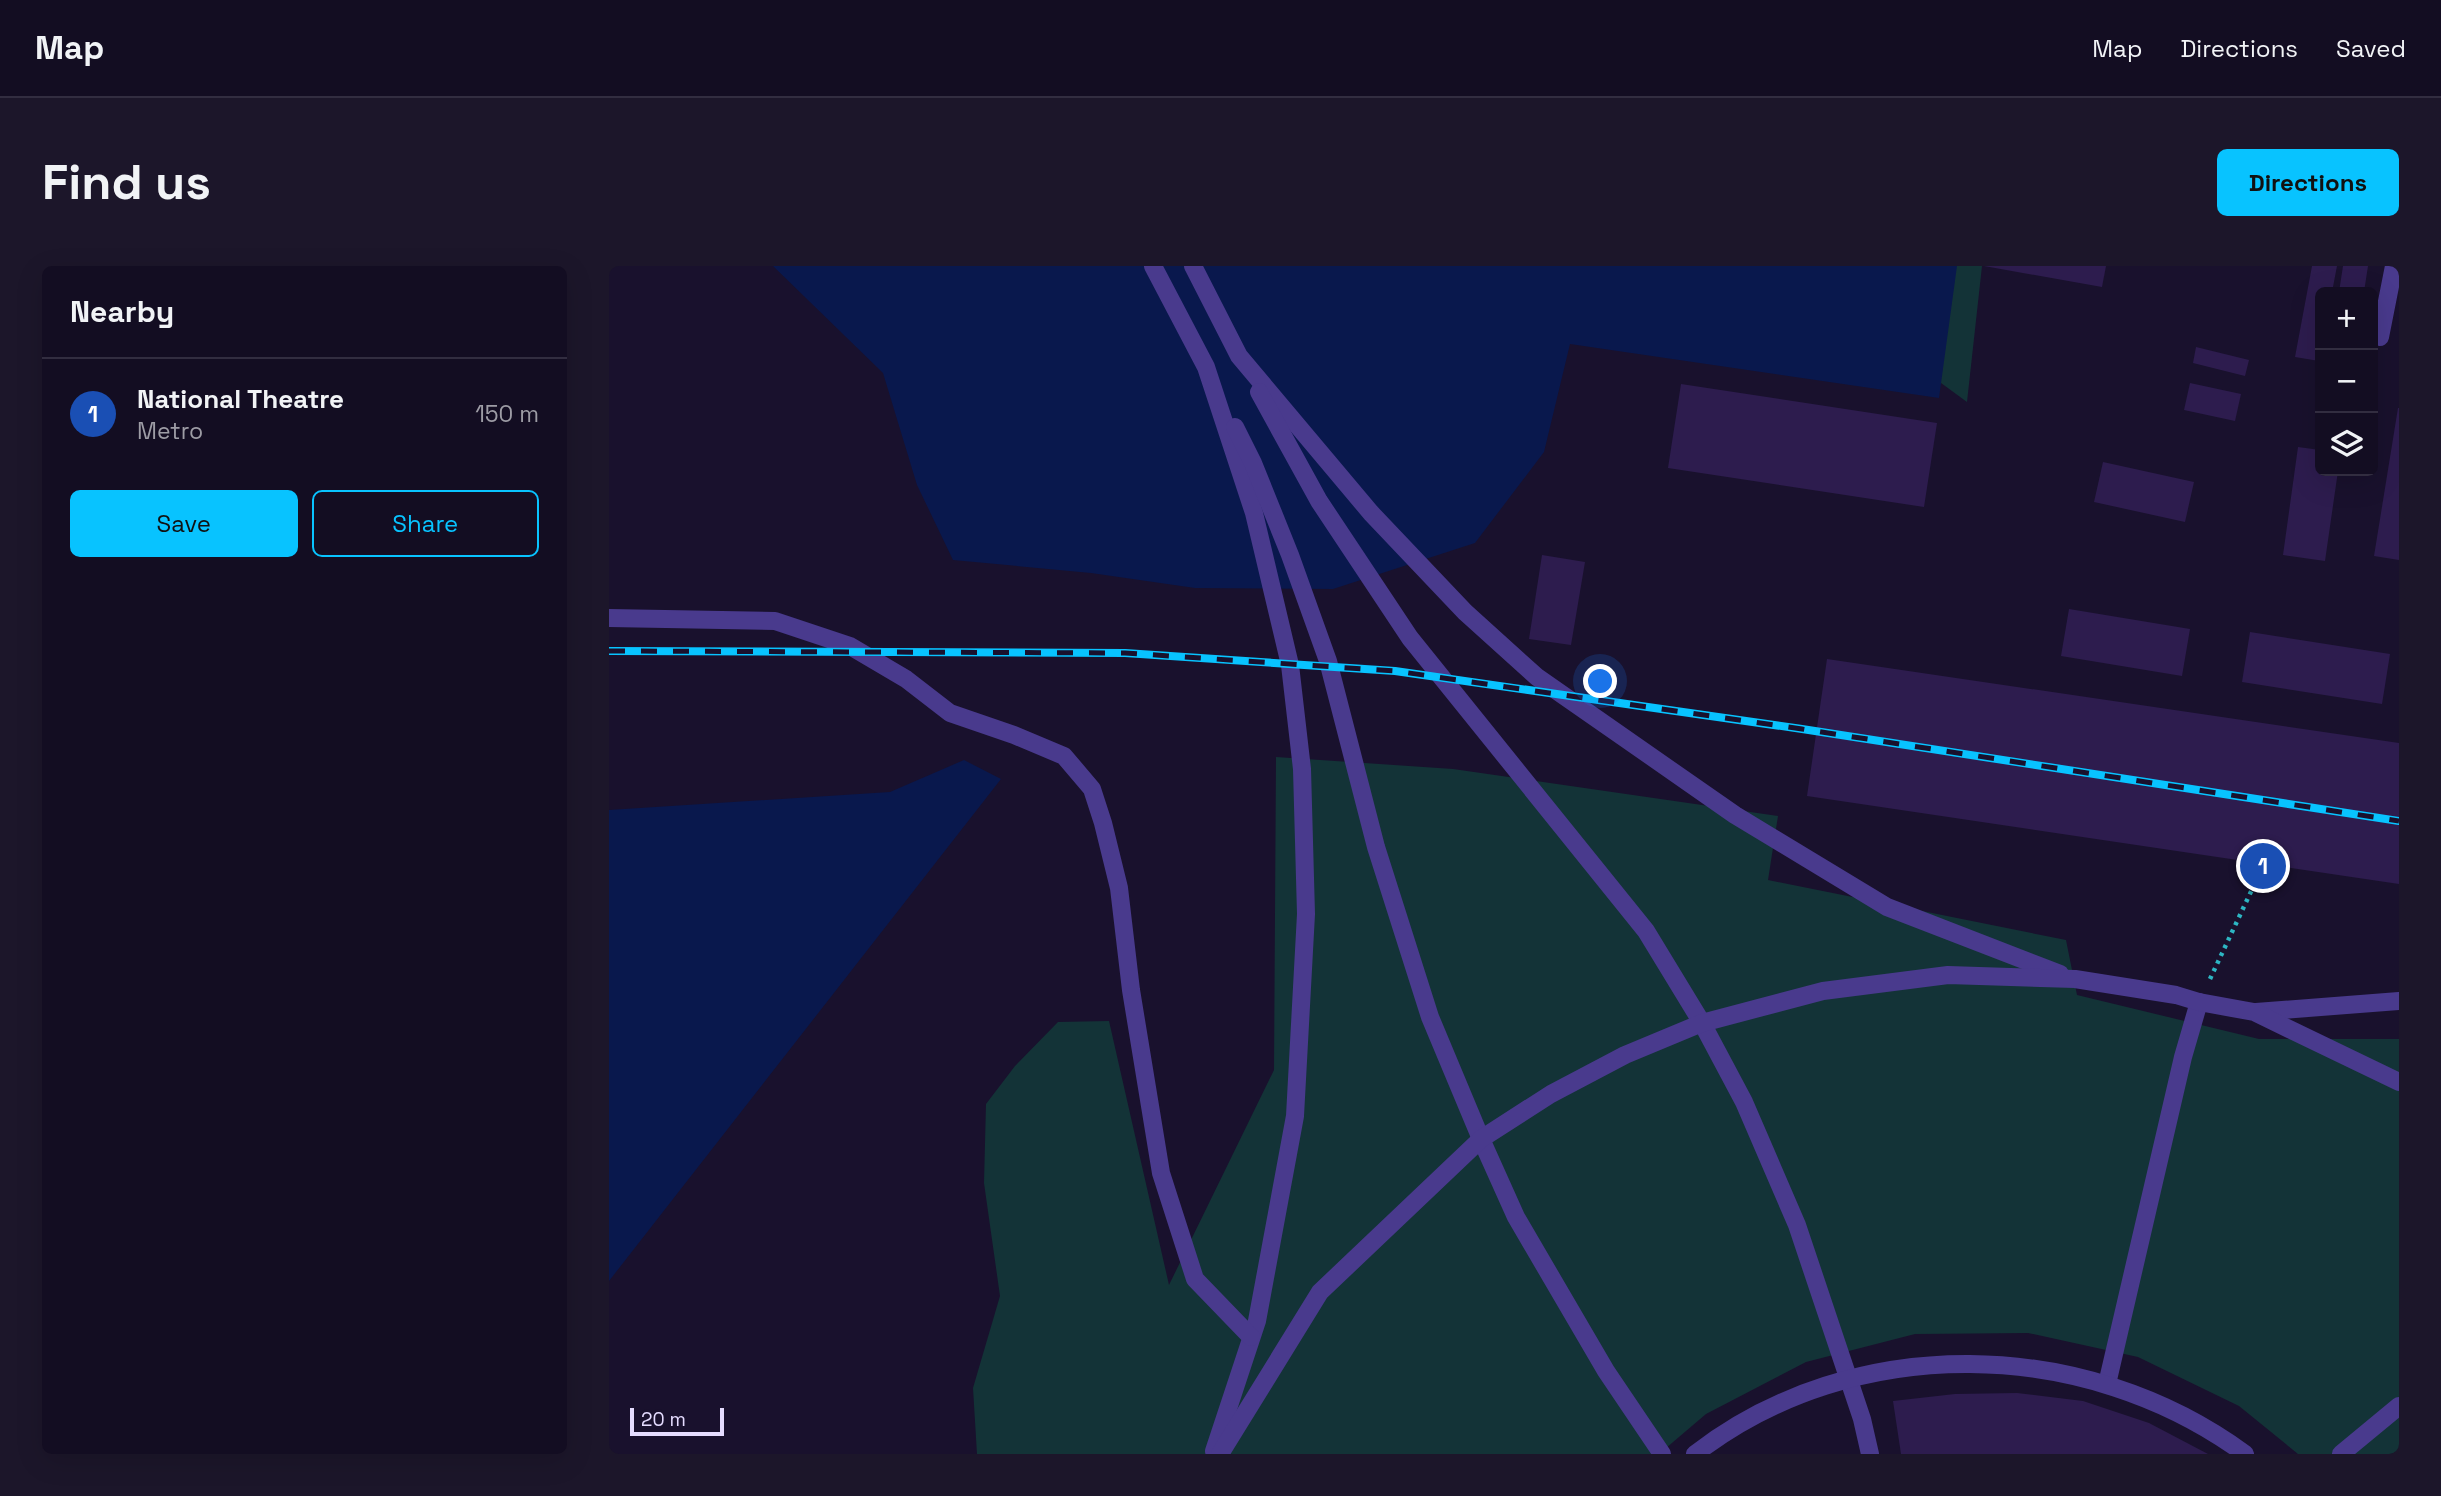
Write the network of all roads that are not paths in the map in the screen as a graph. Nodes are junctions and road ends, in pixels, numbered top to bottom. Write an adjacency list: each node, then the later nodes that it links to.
1 (1153, 266): 6 (street)
2 (1193, 266): 5 (street)
3 (2394, 266): 4 (street)
4 (2380, 337)
5 (1239, 356): 8 (street); 12 (street)
6 (1206, 367): 14 (street); 15 (street)
7 (609, 618): 15 (street)
8 (2074, 979): 10 (street); 12 (street)
9 (2399, 1001): 11 (street)
10 (2199, 1002): 11 (street); 17 (street)
11 (2254, 1012): 13 (street)
12 (1702, 1023): 14 (street); 16 (street)
13 (2399, 1082)
14 (1481, 1139): 20 (street); 21 (street)
15 (1251, 1337): 19 (street)
16 (1848, 1380): 17 (street); 22 (street); 23 (street)
17 (2107, 1384): 24 (street)
18 (2399, 1406): 25 (street)
19 (1213, 1454)
20 (1220, 1454)
21 (1662, 1454)
22 (1695, 1454)
23 (1870, 1454)
24 (2245, 1454)
25 (2341, 1454)

